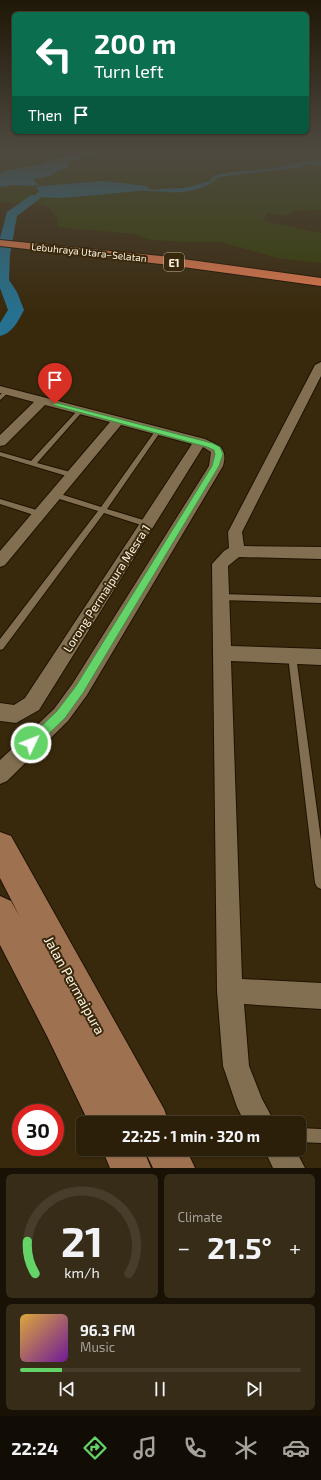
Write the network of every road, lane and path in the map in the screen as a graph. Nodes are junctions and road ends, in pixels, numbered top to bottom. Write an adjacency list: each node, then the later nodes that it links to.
1 (0, 238): 3 (highway, Lebuhraya Utara–Selatan / E1)
2 (0, 243): 3 (highway, Lebuhraya Utara–Selatan / E1)
3 (29, 243): 4 (highway, Lebuhraya Utara–Selatan / E1); 5 (highway, Lebuhraya Utara–Selatan / E1)
4 (321, 276)
5 (321, 282)
6 (321, 365): 22 (street)
7 (2, 393): 8 (street)
8 (42, 400): 9 (street); 12 (street)
9 (80, 411): 10 (street); 15 (lane)
10 (118, 421): 11 (street); 16 (street)
11 (158, 431): 13 (street); 19 (lane)
12 (0, 442)
13 (200, 442): 21 (street, Lorong Permaipura Mesra 1); 32 (street)
14 (0, 454): 15 (lane)
15 (33, 463): 16 (lane)
16 (72, 475): 17 (street)
17 (55, 495): 19 (lane); 20 (street)
18 (0, 501): 20 (lane)
19 (102, 510): 21 (lane); 27 (lane)
20 (40, 514): 24 (street)
21 (147, 524): 31 (street, Lorong Permaipura Mesra 1)
22 (237, 551): 23 (street); 25 (street)
23 (321, 553)
24 (0, 561)
25 (220, 597): 26 (lane); 28 (street)
26 (321, 600)
27 (0, 646)
28 (221, 653): 29 (street); 36 (street)
29 (292, 656): 30 (street); 34 (lane)
30 (321, 657)
31 (0, 712)
32 (0, 774)
33 (0, 847): 39 (main road, Jalan Permaipura)
34 (321, 883)
35 (0, 912): 38 (main road)
36 (230, 991): 37 (street); 40 (street)
37 (321, 996)
38 (106, 1116)
39 (146, 1116)
40 (257, 1116)
41 (306, 1135): 42 (lane)
42 (321, 1136)
43 (125, 1156): 46 (main road)
44 (168, 1156): 47 (main road)
45 (282, 1156): 48 (street)
46 (131, 1168)
47 (175, 1168)
48 (290, 1168)

